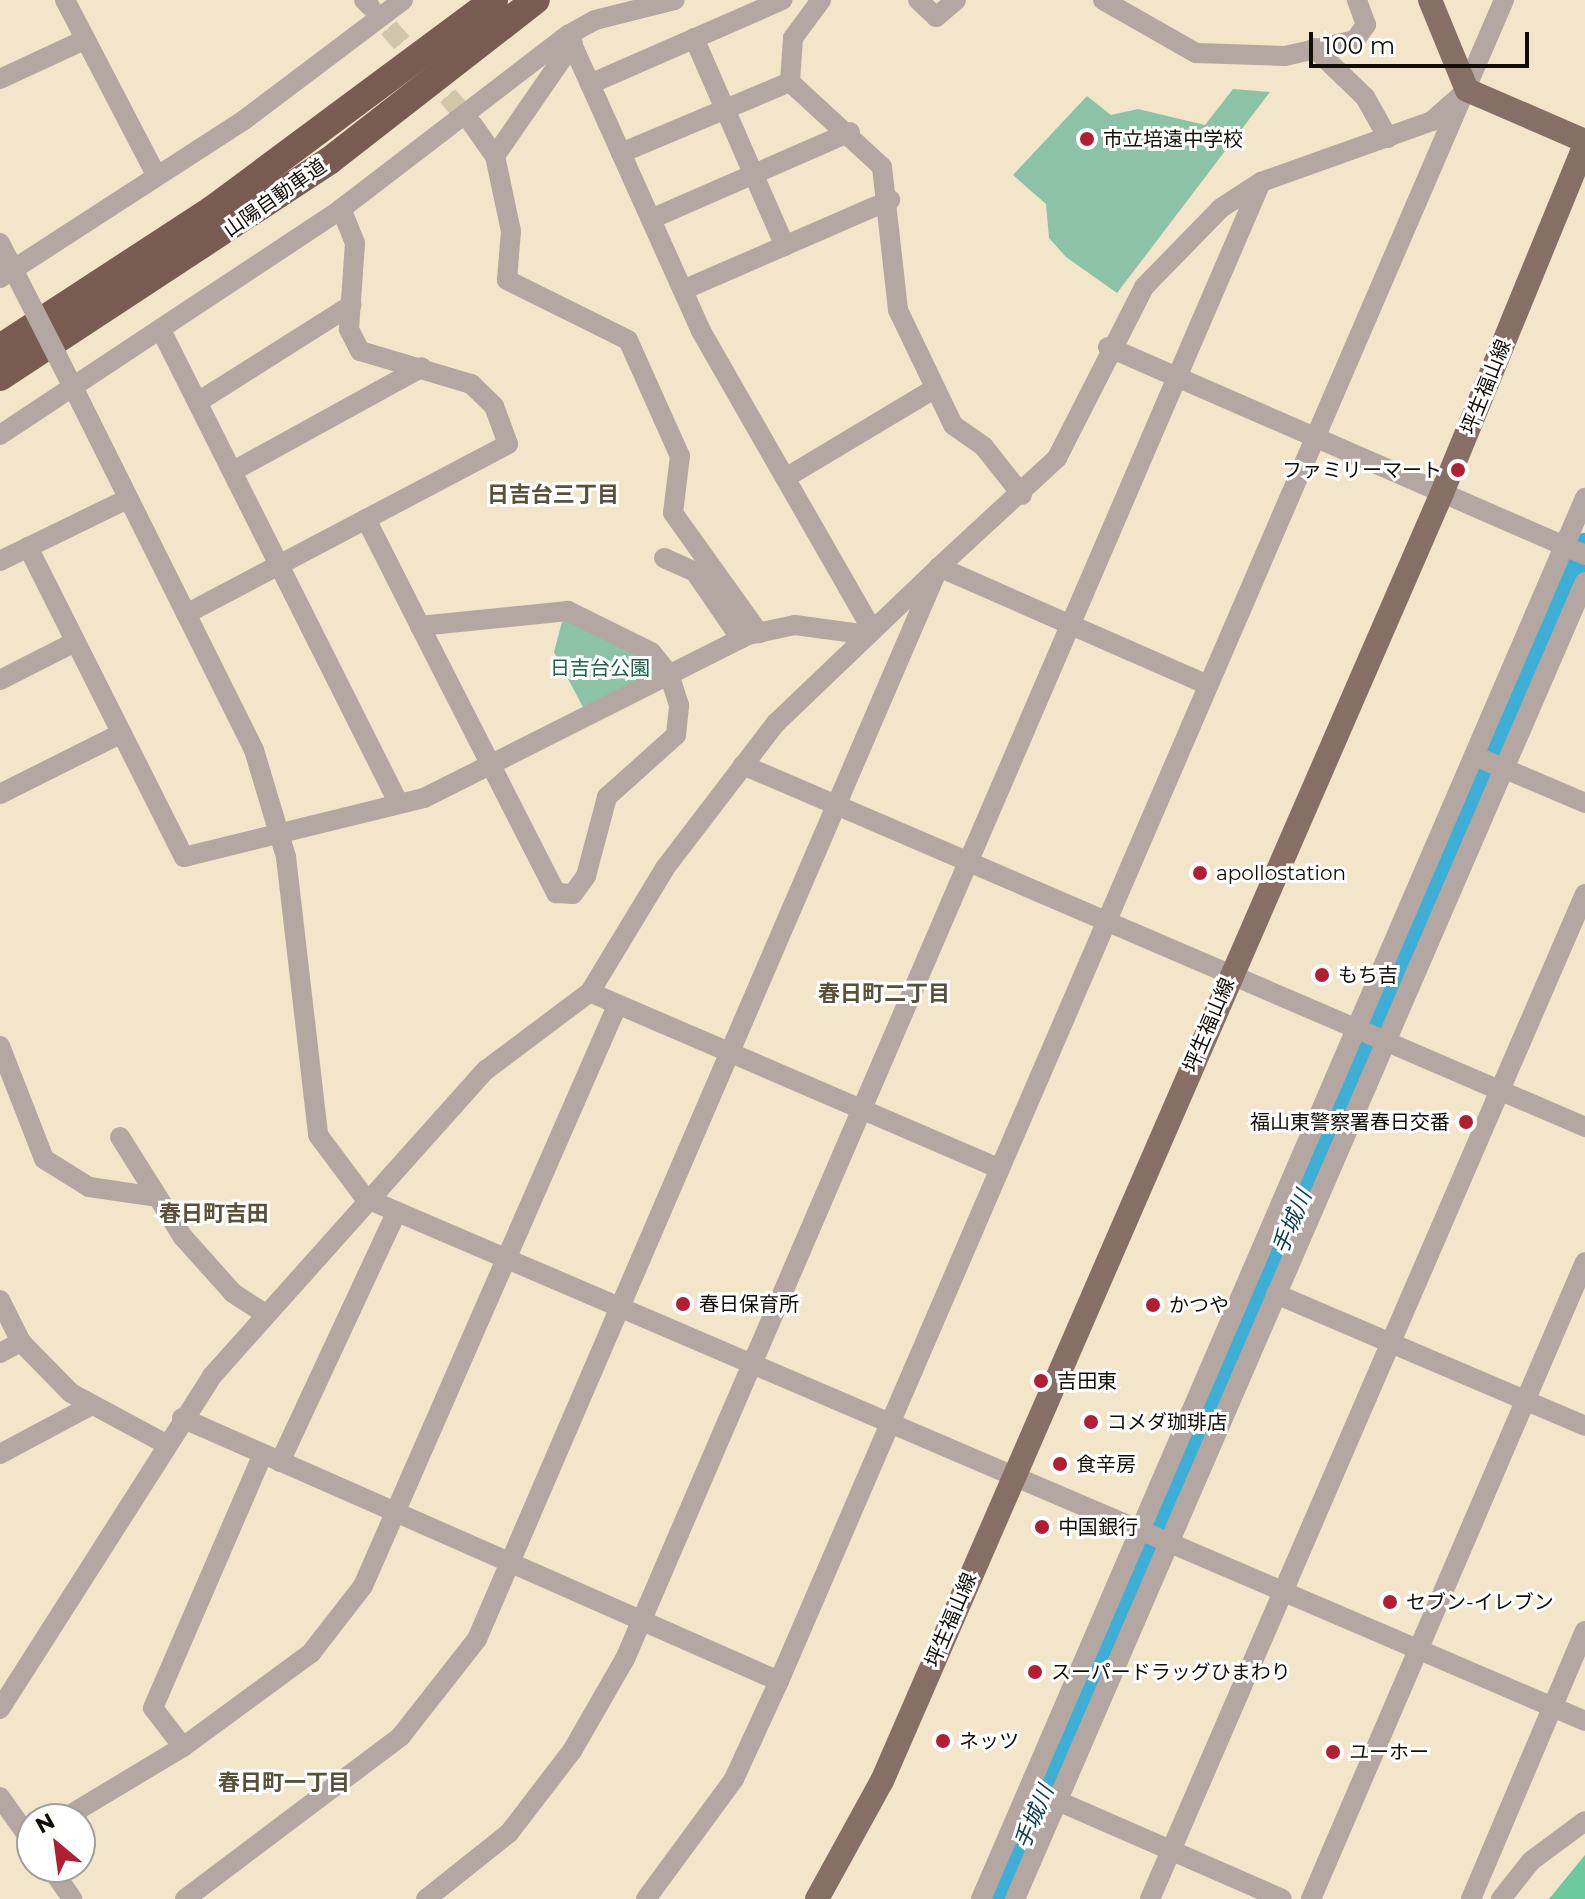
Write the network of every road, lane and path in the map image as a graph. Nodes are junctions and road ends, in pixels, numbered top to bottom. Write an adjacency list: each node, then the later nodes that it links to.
1 (65, 0): 16 (street)
2 (403, 0): 29 (street)
3 (494, 0): 42 (highway, 山陽自動車道)
4 (536, 0): 44 (highway, 山陽自動車道)
5 (675, 0): 15 (street)
6 (782, 0): 14 (street)
7 (821, 0): 19 (street)
8 (918, 0): 9 (street)
9 (956, 0)
10 (1103, 0): 17 (street)
11 (1357, 0): 17 (street)
12 (1430, 0): 21 (main road)
13 (1504, 0): 21 (street)
14 (694, 38): 20 (street); 22 (street)
15 (571, 39): 20 (street); 28 (street); 33 (street)
16 (84, 40): 18 (street); 29 (street)
17 (1314, 48): 25 (street)
18 (0, 79)
19 (790, 82): 22 (street); 24 (street)
20 (590, 84): 27 (street)
21 (1467, 90): 25 (street); 26 (main road, 坪生福山線); 50 (street)
22 (723, 107): 27 (street); 30 (street)
23 (473, 125): 28 (street)
24 (850, 132): 30 (street); 32 (street)
25 (1388, 138): 31 (street)
26 (1585, 142): 53 (main road, 坪生福山線)
27 (621, 153): 34 (street)
28 (495, 156): 69 (street)
29 (155, 173): 37 (street)
30 (753, 175): 34 (street); 36 (street)
31 (1261, 182): 41 (street); 45 (street)
32 (890, 200): 36 (street); 46 (street)
33 (341, 209): 39 (street); 40 (street)
34 (651, 219): 38 (street)
35 (0, 243): 37 (street)
36 (785, 246): 38 (street)
37 (7, 274): 47 (street, bridge)
38 (683, 290): 52 (street)
39 (351, 305): 43 (street); 48 (street)
40 (162, 332): 47 (street); 48 (street)
41 (1108, 347): 45 (street); 54 (street)
42 (0, 348)
43 (422, 367): 51 (street); 57 (street)
44 (0, 377)
45 (1177, 379): 50 (street); 67 (street)
46 (934, 389): 52 (street); 54 (street)
47 (75, 391): 49 (street); 56 (street)
48 (201, 400): 51 (street)
49 (0, 435)
50 (1313, 438): 53 (street); 73 (street)
51 (235, 470): 61 (street)
52 (787, 477): 68 (street)
53 (1442, 493): 59 (street); 86 (main road, 坪生福山線)
54 (1022, 495): 63 (street)
55 (1585, 498): 59 (street)
56 (127, 499): 58 (street); 65 (street)
57 (366, 519): 61 (street); 66 (street)
58 (28, 547): 62 (street); 70 (street)
59 (1574, 550): 75 (street)
60 (664, 558): 69 (street)
61 (283, 560): 65 (street); 79 (street)
62 (0, 561)
63 (939, 567): 67 (street); 68 (street); 80 (street)
64 (1585, 582): 75 (street)
65 (186, 614): 82 (street)
66 (420, 626): 71 (street); 76 (street)
67 (1073, 626): 73 (street); 83 (street)
68 (866, 630): 69 (street); 77 (street)
69 (750, 636): 71 (street)
70 (75, 642): 72 (street); 74 (street)
71 (669, 674): 76 (street); 76 (street)
72 (0, 680)
73 (1208, 685): 85 (street)
74 (120, 734): 78 (street); 82 (street)
75 (1489, 762): 81 (street); 89 (street); 90 (street)
76 (490, 763): 79 (street)
77 (743, 765): 80 (street); 87 (street)
78 (0, 794)
79 (397, 800): 82 (street)
80 (832, 803): 83 (street); 92 (street)
81 (1585, 803)
82 (277, 829): 99 (street)
83 (969, 861): 85 (street); 94 (street)
84 (1585, 894): 93 (street)
85 (1105, 919): 86 (street); 97 (street)
86 (1231, 973): 89 (street); 119 (main road, 坪生福山線)
87 (590, 992): 88 (street); 99 (street)
88 (616, 1008): 92 (street); 101 (street)
89 (1356, 1032): 90 (street); 121 (street)
90 (1381, 1042): 93 (street); 103 (street)
91 (0, 1046): 98 (street)
92 (726, 1053): 94 (street); 105 (street)
93 (1498, 1092): 95 (street); 108 (street)
94 (859, 1110): 97 (street); 110 (street)
95 (1585, 1127)
96 (120, 1137): 98 (street)
97 (998, 1168): 114 (street)
98 (151, 1196): 106 (street)
99 (365, 1198): 100 (street); 106 (street)
100 (395, 1215): 101 (street); 118 (street)
101 (505, 1256): 105 (street); 120 (street)
102 (1585, 1262): 111 (street)
103 (1276, 1294): 108 (street); 121 (street)
104 (0, 1300): 107 (street)
105 (618, 1308): 110 (street); 122 (street)
106 (265, 1314): 113 (street)
107 (21, 1342): 109 (street); 112 (street)
108 (1389, 1343): 111 (street); 123 (street)
109 (0, 1353)
110 (748, 1363): 114 (street); 124 (street)
111 (1526, 1401): 115 (street); 126 (street)
112 (90, 1406): 116 (street); 117 (street)
113 (182, 1418): 116 (street); 118 (street)
114 (887, 1423): 119 (street); 127 (street)
115 (1585, 1426)
116 (164, 1443): 129 (street)
117 (0, 1454)
118 (271, 1459): 120 (street); 131 (street)
119 (1013, 1478): 121 (street); 141 (main road, 坪生福山線)
120 (395, 1510): 122 (street); 131 (street)
121 (1154, 1535): 123 (street); 133 (street); 142 (street)
122 (510, 1561): 124 (street); 138 (street)
123 (1281, 1592): 126 (street); 137 (street)
124 (640, 1622): 127 (street); 139 (street)
125 (1585, 1631): 128 (street)
126 (1420, 1649): 128 (street); 146 (street)
127 (779, 1681): 140 (street)
128 (1553, 1706): 130 (street); 147 (street)
129 (0, 1709)
130 (1585, 1721)
131 (183, 1747): 134 (street)
132 (0, 1797): 135 (street)
133 (1058, 1801): 137 (street); 143 (street)
134 (90, 1803)
135 (16, 1819)
136 (1585, 1821): 148 (street)
137 (1170, 1852): 144 (street); 145 (street)
138 (185, 1899)
139 (426, 1899)
140 (646, 1899)
141 (817, 1899)
142 (981, 1899)
143 (1015, 1899)
144 (1150, 1899)
145 (1282, 1899)
146 (1311, 1899)
147 (1471, 1899)
148 (1501, 1899)

